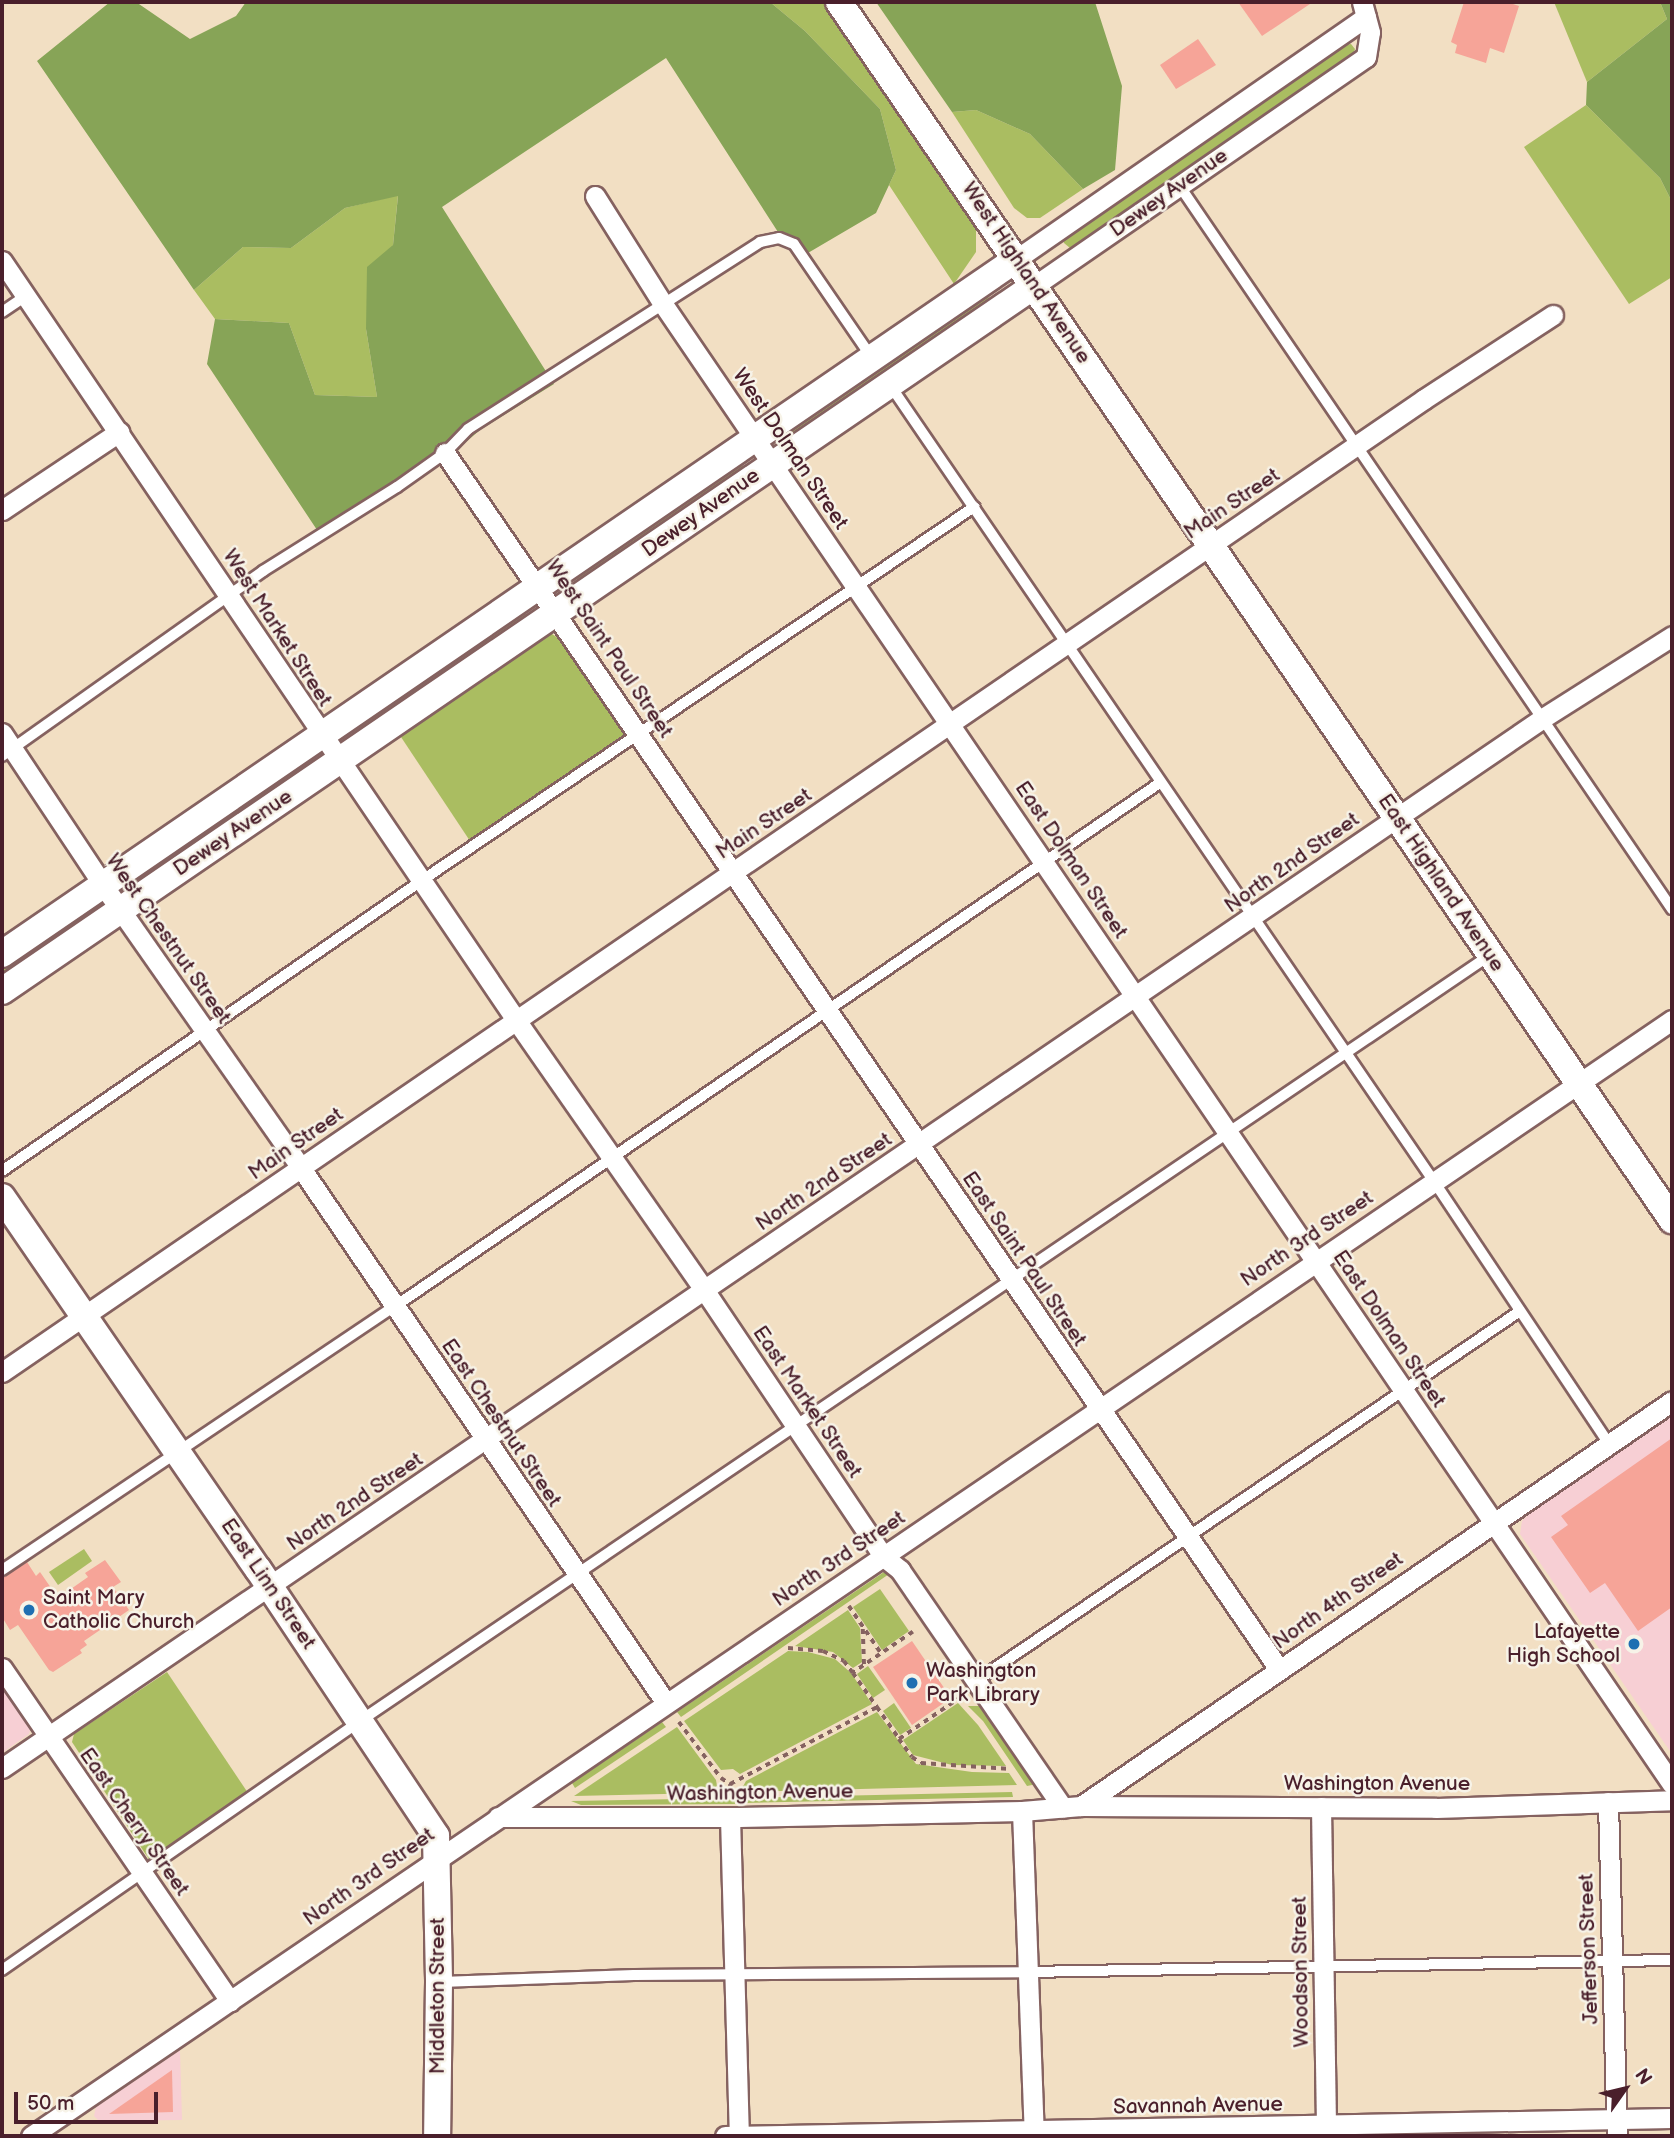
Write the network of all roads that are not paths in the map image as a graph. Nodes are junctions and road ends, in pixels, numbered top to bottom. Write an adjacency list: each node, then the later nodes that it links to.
1 (839, 2): 5 (street, West Highland Avenue)
2 (1364, 9): 3 (street, Dewey Avenue); 5 (street, Dewey Avenue)
3 (1179, 185): 7 (street, Dewey Avenue); 16 (lane)
4 (595, 196): 9 (street, West Dolman Street)
5 (1016, 260): 7 (street, West Highland Avenue); 12 (street, Dewey Avenue)
6 (2, 261): 8 (street, West Market Street)
7 (1034, 286): 13 (street, Dewey Avenue); 21 (street, West Highland Avenue)
8 (26, 296): 10 (lane); 14 (street, West Market Street)
9 (663, 304): 12 (lane); 15 (street, West Dolman Street); 17 (lane)
10 (2, 312)
11 (1553, 315): 16 (street, Main Street)
12 (873, 358): 15 (street, Dewey Avenue)
13 (890, 384): 18 (street, Dewey Avenue); 19 (lane)
14 (120, 432): 20 (street); 24 (street, West Market Street)
15 (756, 438): 18 (street, West Dolman Street); 22 (street, Dewey Avenue)
16 (1355, 448): 21 (street, Main Street); 28 (lane)
17 (445, 453): 22 (street, West Saint Paul Street); 24 (lane)
18 (773, 464): 23 (street, West Dolman Street); 25 (street, Dewey Avenue)
19 (974, 507): 23 (lane); 27 (lane)
20 (2, 510)
21 (1212, 545): 27 (street, Main Street); 35 (street, East Highland Avenue)
22 (538, 587): 25 (street, West Saint Paul Street); 30 (street, Dewey Avenue)
23 (857, 588): 29 (street, West Dolman Street); 31 (lane)
24 (229, 596): 30 (street, West Market Street); 32 (lane)
25 (556, 613): 31 (street, West Saint Paul Street); 33 (street, Dewey Avenue)
26 (1672, 636): 28 (street, North 2nd Street)
27 (1067, 645): 29 (street, Main Street); 34 (lane)
28 (1542, 718): 35 (street, North 2nd Street); 40 (lane)
29 (951, 725): 36 (street, East Dolman Street); 37 (street, Main Street)
30 (321, 735): 33 (street, West Market Street); 39 (street, Dewey Avenue)
31 (640, 736): 37 (street, West Saint Paul Street); 38 (lane)
32 (5, 746): 39 (street, West Chestnut Street)
33 (338, 761): 38 (street, West Market Street); 41 (street, Dewey Avenue)
34 (1161, 782): 36 (lane); 42 (lane)
35 (1397, 818): 42 (street, North 2nd Street); 44 (street, East Highland Avenue)
36 (1045, 862): 46 (street, East Dolman Street); 47 (lane)
37 (733, 872): 47 (street, East Saint Paul Street); 48 (street, Main Street)
38 (421, 881): 48 (street, West Market Street); 50 (lane)
39 (103, 886): 41 (street, West Chestnut Street); 43 (street, Dewey Avenue)
40 (1672, 909)
41 (120, 911): 45 (street, Dewey Avenue); 50 (street, West Chestnut Street)
42 (1252, 918): 46 (street, North 2nd Street); 51 (lane)
43 (2, 954)
44 (1490, 954): 51 (lane); 52 (street, East Highland Avenue)
45 (2, 991)
46 (1137, 996): 53 (street, East Dolman Street); 54 (street, North 2nd Street)
47 (829, 1011): 54 (street, East Saint Paul Street); 55 (lane)
48 (516, 1020): 55 (street, East Market Street); 56 (street, Main Street)
49 (1672, 1020): 52 (street, North 3rd Street)
50 (204, 1032): 56 (street, West Chestnut Street); 57 (lane)
51 (1346, 1054): 53 (lane); 58 (lane)
52 (1578, 1083): 58 (street, North 3rd Street); 60 (street, East Highland Avenue)
53 (1228, 1131): 61 (street, East Dolman Street); 62 (lane)
54 (919, 1145): 62 (street, East Saint Paul Street); 63 (street, North 2nd Street)
55 (613, 1158): 63 (street, East Market Street); 64 (lane)
56 (302, 1168): 64 (street, East Chestnut Street); 66 (street, Main Street)
57 (2, 1171)
58 (1433, 1180): 61 (street, North 3rd Street); 65 (lane)
59 (2, 1197): 66 (street, East Linn Street)
60 (1672, 1220)
61 (1315, 1261): 68 (street, East Dolman Street); 70 (street, North 3rd Street)
62 (1011, 1281): 70 (street, East Saint Paul Street); 71 (lane)
63 (705, 1290): 71 (street, East Market Street); 72 (street, North 2nd Street)
64 (394, 1307): 72 (street, East Chestnut Street); 74 (lane)
65 (1520, 1311): 68 (lane); 73 (lane)
66 (84, 1317): 67 (street, Main Street); 74 (street, East Linn Street)
67 (2, 1372)
68 (1404, 1391): 75 (street, East Dolman Street); 76 (lane)
69 (1672, 1401): 73 (street, North 4th Street)
70 (1099, 1409): 76 (street, East Saint Paul Street); 77 (street, North 3rd Street)
71 (797, 1427): 77 (street, East Market Street); 79 (lane)
72 (485, 1441): 79 (street, East Chestnut Street); 80 (street, North 2nd Street)
73 (1609, 1444): 75 (street, North 4th Street)
74 (178, 1451): 78 (lane); 80 (street, East Linn Street)
75 (1493, 1521): 82 (street, North 4th Street); 88 (street, East Dolman Street)
76 (1187, 1536): 82 (street, East Saint Paul Street); 83 (lane)
77 (884, 1557): 83 (street, East Market Street); 84 (street, North 3rd Street)
78 (2, 1570)
79 (577, 1575): 84 (street, East Chestnut Street); 85 (lane)
80 (270, 1587): 85 (street, East Linn Street); 86 (street, North 2nd Street)
81 (2, 1668): 86 (street, East Cherry Street)
82 (1279, 1669): 91 (street, North 4th Street)
83 (976, 1681): 91 (street, East Market Street)
84 (666, 1703): 94 (street, North 3rd Street)
85 (360, 1721): 96 (street, East Linn Street); 97 (lane)
86 (48, 1737): 87 (street, North 2nd Street); 97 (street, East Cherry Street)
87 (2, 1768)
88 (1672, 1784)
89 (1672, 1800): 90 (street, Washington Avenue)
90 (1608, 1802): 92 (street, Washington Avenue); 99 (street, Jefferson Street)
91 (1072, 1807): 92 (street, Washington Avenue); 93 (street)
92 (1321, 1807): 100 (street, Woodson Street)
93 (1022, 1811): 95 (street, Washington Avenue); 102 (street)
94 (498, 1817): 95 (street, Washington Avenue); 96 (street, North 3rd Street)
95 (730, 1817): 103 (street)
96 (438, 1857): 104 (street, Middleton Street); 105 (street, North 3rd Street)
97 (143, 1874): 101 (lane); 105 (street, East Cherry Street)
98 (1672, 1960): 99 (lane)
99 (1613, 1961): 100 (lane); 107 (street, Jefferson Street)
100 (1324, 1966): 102 (lane); 108 (street, Woodson Street)
101 (2, 1970)
102 (1028, 1972): 103 (lane); 109 (street)
103 (736, 1975): 104 (lane); 113 (street)
104 (439, 1982): 111 (street, Middleton Street)
105 (230, 2001): 110 (street, North 3rd Street)
106 (1672, 2118): 107 (street, Savannah Avenue)
107 (1617, 2128): 108 (street, Savannah Avenue)
108 (1326, 2131): 109 (street, Savannah Avenue)
109 (1034, 2134): 113 (street, Savannah Avenue)
110 (31, 2136)
111 (437, 2136)
112 (725, 2136): 113 (street, Savannah Avenue)
113 (739, 2136)

